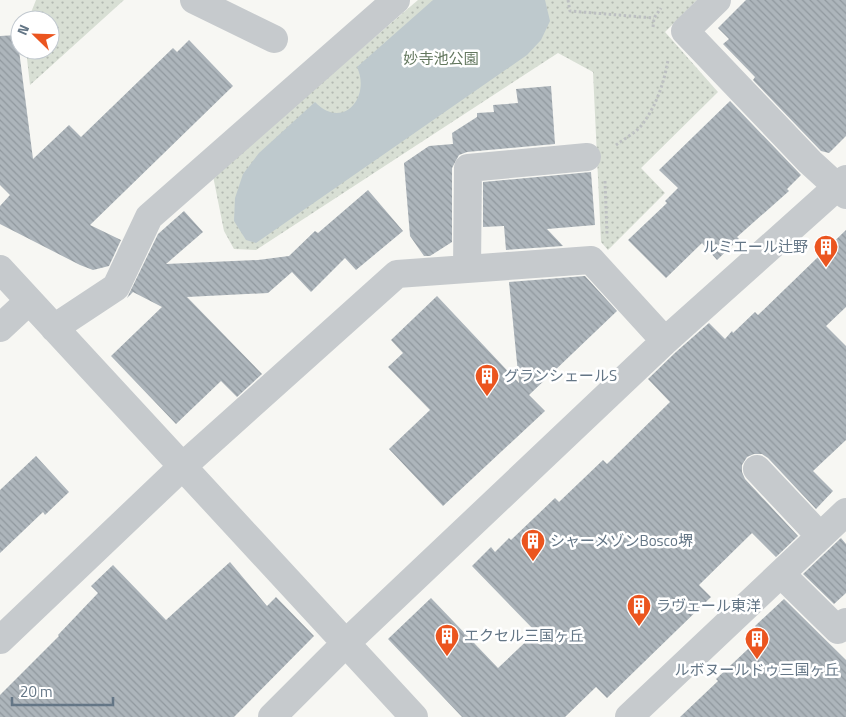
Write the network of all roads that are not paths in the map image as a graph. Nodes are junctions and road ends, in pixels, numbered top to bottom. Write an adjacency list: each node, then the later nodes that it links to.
1 (194, 0): 4 (street)
2 (396, 0): 12 (street)
3 (717, 0): 6 (street)
4 (274, 39)
5 (602, 159): 8 (street)
6 (843, 187): 13 (street)
7 (0, 269): 9 (street)
8 (467, 269): 13 (street); 14 (street)
9 (29, 301): 10 (street); 11 (street); 12 (street)
10 (0, 304)
11 (0, 328)
12 (54, 328): 14 (street)
13 (665, 341): 21 (street)
14 (183, 466): 20 (street); 21 (street)
15 (757, 469): 17 (street)
16 (846, 512): 17 (street)
17 (820, 536): 18 (street)
18 (781, 574): 19 (street); 24 (street)
19 (846, 622)
20 (0, 640)
21 (346, 643): 22 (street); 23 (street)
22 (272, 717)
23 (414, 717)
24 (629, 717)

